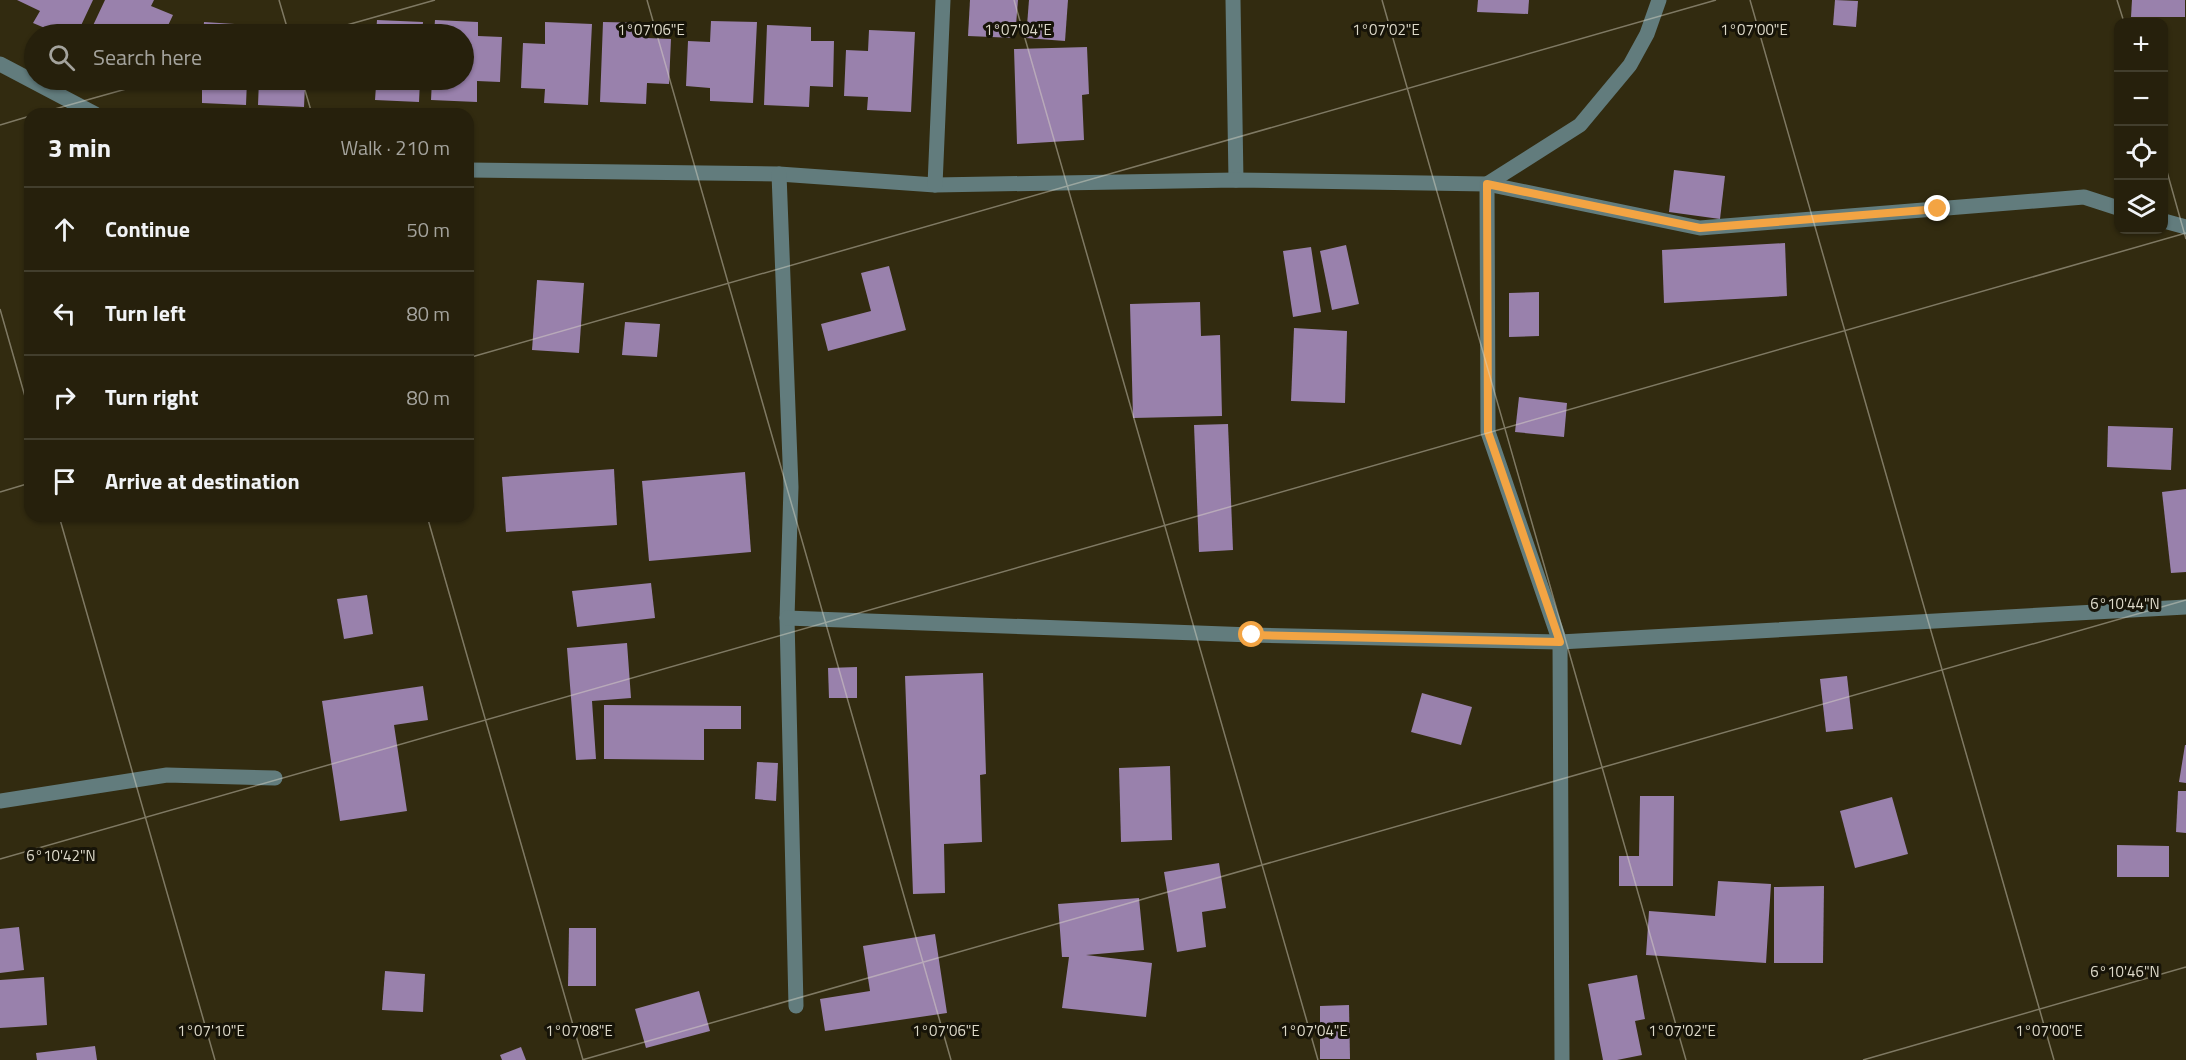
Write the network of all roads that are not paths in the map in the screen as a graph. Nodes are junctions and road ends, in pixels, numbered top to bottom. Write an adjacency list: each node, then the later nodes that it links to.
1 (944, 0): 11 (street)
2 (1233, 0): 10 (street)
3 (1659, 0): 12 (street)
4 (0, 64): 5 (street)
5 (24, 77)
6 (49, 90): 7 (street)
7 (84, 108)
8 (474, 170): 9 (street)
9 (779, 174): 11 (street); 17 (street)
10 (1236, 180): 11 (street); 12 (street)
11 (935, 184)
12 (1487, 184): 13 (street); 18 (street)
13 (2114, 206)
14 (2168, 222): 15 (street)
15 (2186, 227)
16 (2186, 607): 18 (street)
17 (787, 618): 18 (street); 21 (street)
18 (1560, 642): 22 (street)
19 (275, 778): 20 (street)
20 (0, 801)
21 (796, 1006)
22 (1562, 1060)

